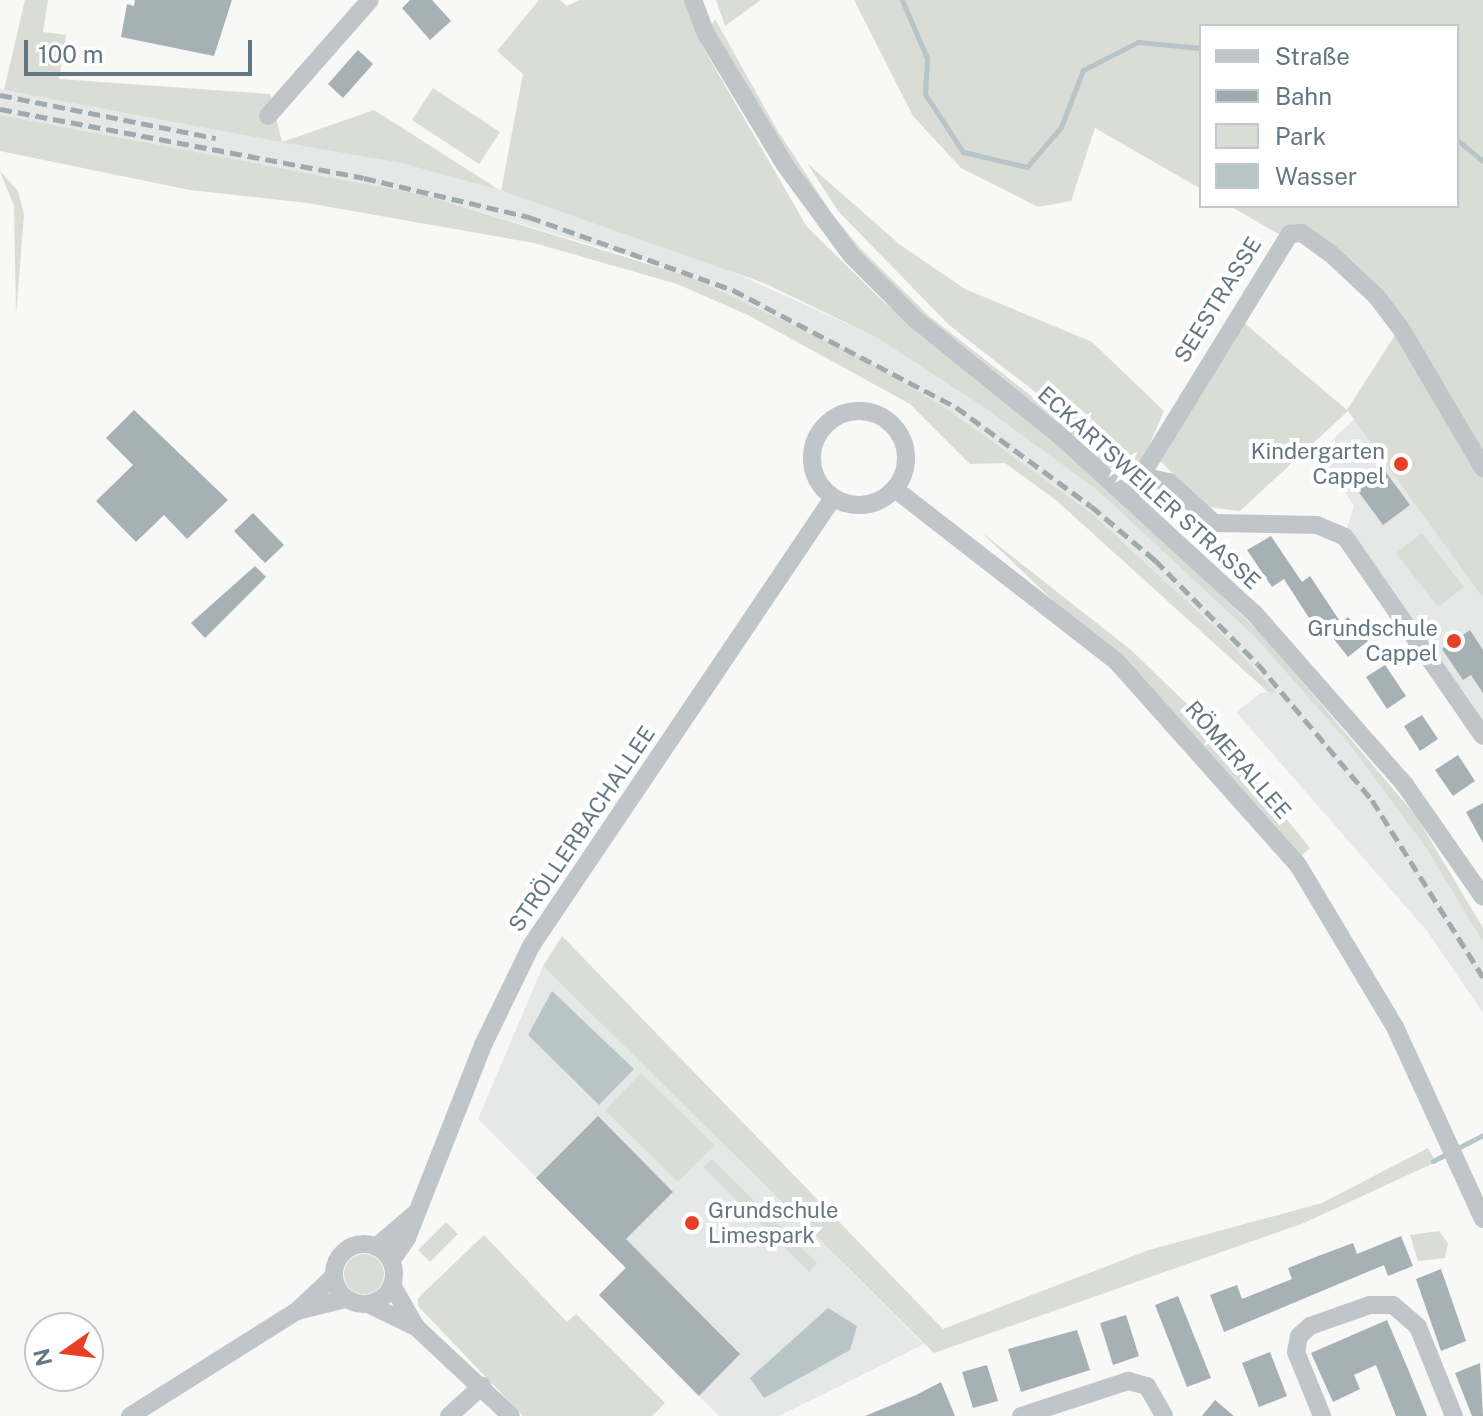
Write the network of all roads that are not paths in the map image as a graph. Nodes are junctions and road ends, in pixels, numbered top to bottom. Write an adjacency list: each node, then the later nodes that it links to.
1 (370, 0): 3 (street)
2 (693, 0): 7 (street, ECKARTSWEILER STRASSE)
3 (268, 116)
4 (1483, 468): 5 (street, SEESTRASSE)
5 (1142, 476): 7 (street, SEESTRASSE); 9 (street)
6 (895, 489): 8 (street); 8 (street); 12 (street, RÖMERALLEE)
7 (1128, 497): 10 (street, ECKARTSWEILER STRASSE)
8 (833, 498): 11 (street, STRÖLLERBACHALLEE)
9 (1483, 736)
10 (1483, 897)
11 (417, 1212): 13 (street, STRÖLLERBACHALLEE); 14 (street, STRÖLLERBACHALLEE)
12 (1483, 1219)
13 (376, 1247): 14 (street); 15 (street)
14 (391, 1261): 16 (street)
15 (333, 1277): 17 (street); 19 (street)
16 (392, 1285): 18 (street); 20 (street)
17 (346, 1299): 18 (street); 19 (street)
18 (370, 1305): 20 (street)
19 (297, 1311): 22 (street)
20 (416, 1327): 21 (street)
21 (482, 1386): 23 (street); 24 (street)
22 (130, 1416)
23 (449, 1416)
24 (511, 1416)
25 (1021, 1416): 26 (street)
26 (1164, 1416)
27 (1322, 1416): 28 (street)
28 (1454, 1416)

